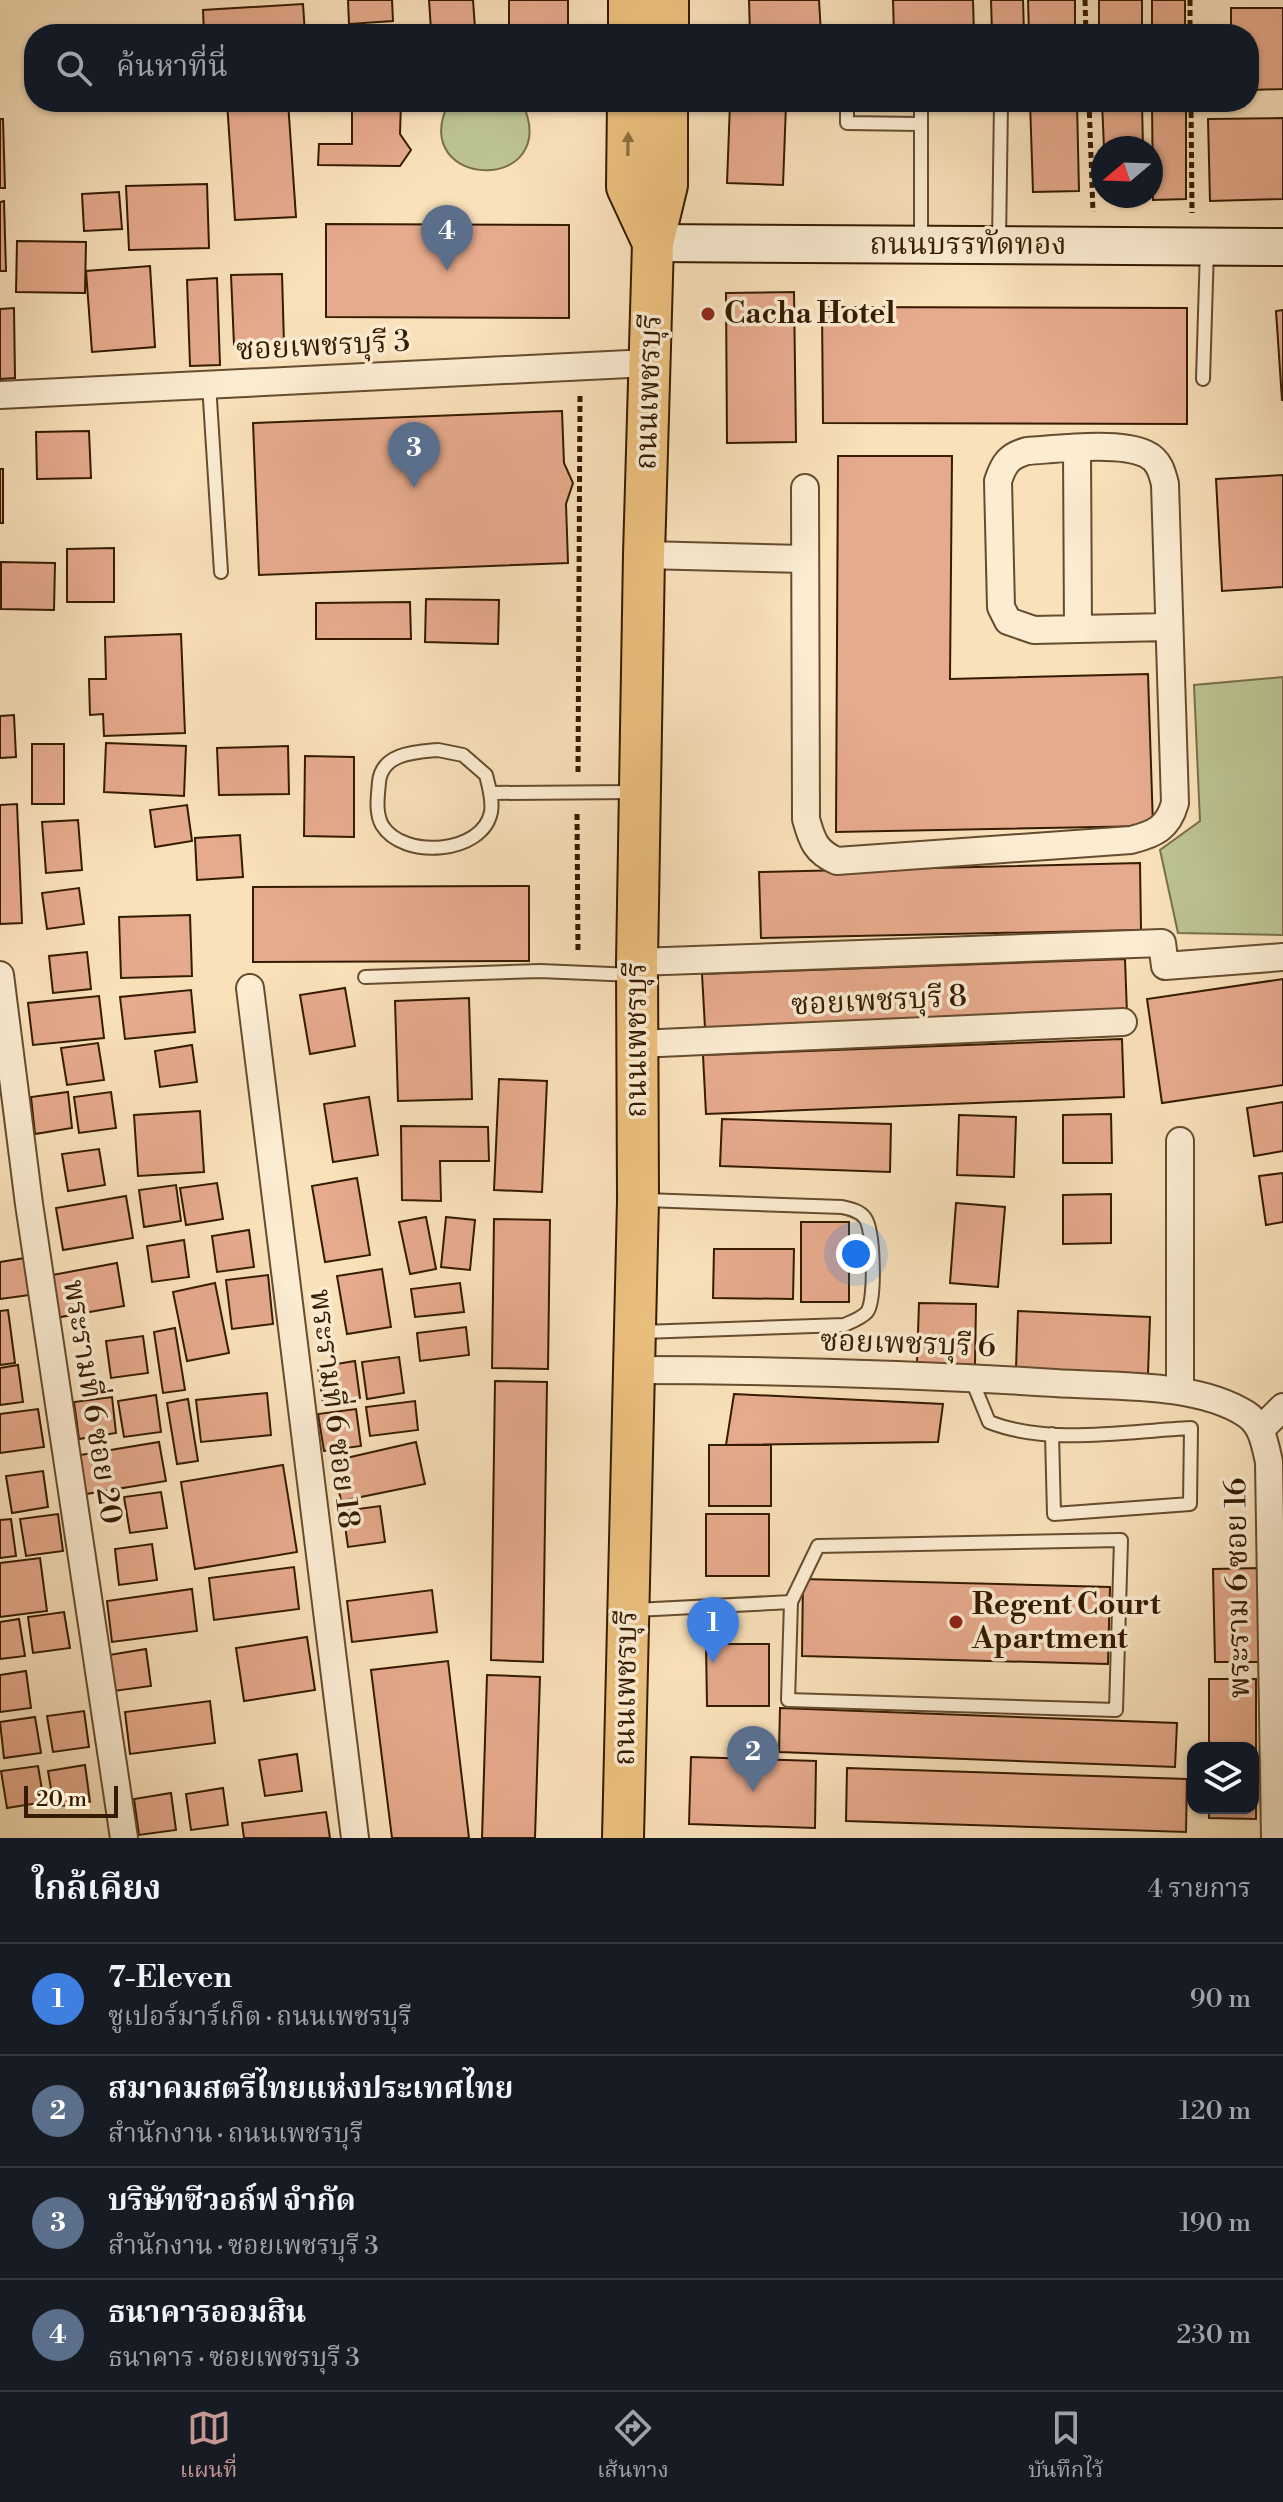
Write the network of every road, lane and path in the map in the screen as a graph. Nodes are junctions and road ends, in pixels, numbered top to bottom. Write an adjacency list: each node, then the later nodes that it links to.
1 (629, 0): 5 (main road)
2 (668, 0): 6 (main road)
3 (1085, 0): 7 (path)
4 (1190, 0): 8 (path)
5 (629, 24)
6 (668, 24)
7 (1086, 24)
8 (1190, 24)
9 (628, 112): 17 (main road, ถนนเพชรบุรี, one-way to 9)
10 (667, 112): 17 (main road, ถนนเพชรบุรี)
11 (847, 112): 16 (lane)
12 (921, 112): 16 (lane)
13 (1001, 112): 20 (lane)
14 (1089, 112): 18 (path)
15 (1192, 112): 21 (path)
16 (921, 124): 19 (lane)
17 (653, 243): 19 (main road, ถนนบรรทัดทอง); 23 (main road, ถนนเพชรบุรี)
18 (1094, 245): 20 (main road, ถนนบรรทัดทอง); 21 (main road, ถนนบรรทัดทอง)
19 (921, 246): 20 (main road, ถนนบรรทัดทอง)
20 (999, 246)
21 (1199, 246): 22 (main road, ถนนบรรทัดทอง); 25 (lane)
22 (1283, 247)
23 (649, 363): 24 (street, ซอยเพชรบุรี 3); 30 (main road, ถนนเพชรบุรี)
24 (580, 365): 26 (street, ซอยเพชรบุรี 3); 35 (path)
25 (1203, 379)
26 (209, 384): 27 (street, ซอยเพชรบุรี 3); 32 (lane)
27 (0, 395)
28 (1077, 449): 33 (street); 34 (street); 34 (street)
29 (805, 488): 31 (street)
30 (644, 555): 31 (street); 36 (main road, ถนนเพชรบุรี)
31 (804, 559): 33 (street)
32 (221, 572)
33 (1167, 627): 34 (street)
34 (1078, 629)
35 (578, 791): 36 (lane); 37 (lane); 39 (path)
36 (639, 792): 40 (main road, ถนนเพชรบุรี)
37 (490, 793): 37 (lane)
38 (1283, 957): 40 (street)
39 (579, 959)
40 (637, 969): 42 (lane); 45 (main road, ถนนเพชรบุรี)
41 (0, 975): 57 (street, พระรามที่ 6 ซอย 20)
42 (365, 977)
43 (250, 988): 58 (street, พระรามที่ 6 ซอย 18)
44 (1123, 1022): 45 (street, ซอยเพชรบุรี 8)
45 (638, 1044): 47 (main road, ถนนเพชรบุรี)
46 (1180, 1141): 50 (street)
47 (638, 1200): 48 (main road, ถนนเพชรบุรี); 48 (lane)
48 (634, 1351): 49 (street, ซอยเพชรบุรี 6); 56 (main road, ถนนเพชรบุรี)
49 (971, 1378): 50 (street, ซอยเพชรบุรี 6); 53 (lane)
50 (1180, 1391): 52 (street)
51 (1283, 1407): 52 (street)
52 (1261, 1429): 54 (street, พระราม 6 ซอย 16)
53 (1052, 1434): 53 (lane)
54 (1277, 1524): 60 (street, พระราม 6 ซอย 16)
55 (791, 1602): 55 (lane); 56 (lane)
56 (628, 1610): 59 (main road, ถนนเพชรบุรี)
57 (124, 1838)
58 (355, 1838)
59 (623, 1838)
60 (1275, 1838)

